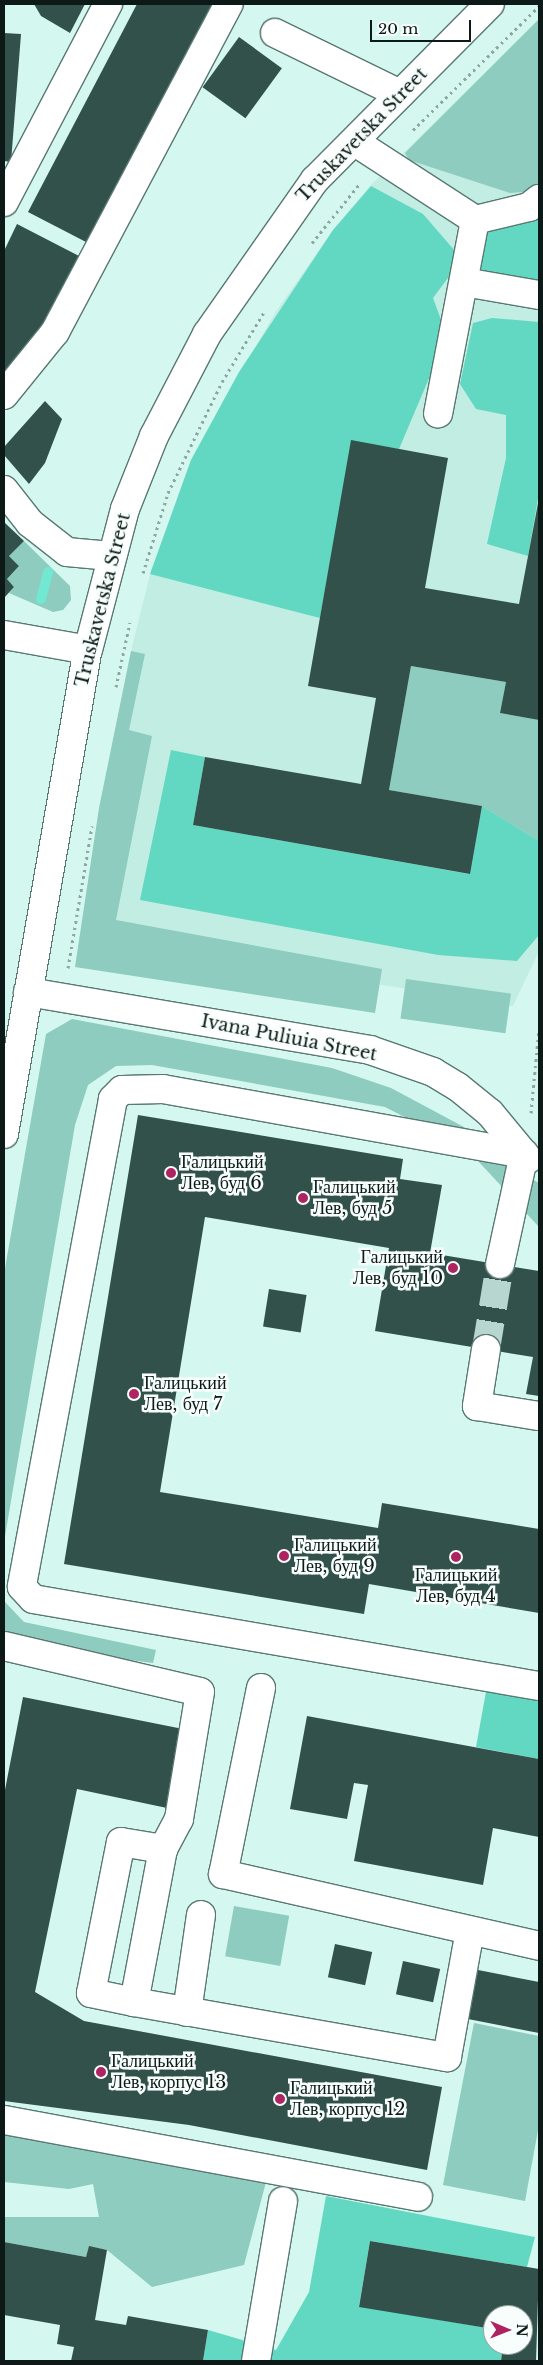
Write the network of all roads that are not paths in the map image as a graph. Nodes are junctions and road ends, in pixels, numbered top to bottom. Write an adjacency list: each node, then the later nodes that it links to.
1 (108, 4): 8 (street)
2 (229, 4): 12 (street)
3 (490, 4): 5 (street, Truskavetska Street)
4 (275, 33): 5 (street)
5 (400, 94): 6 (street, Truskavetska Street)
6 (355, 142): 9 (street); 15 (street, Truskavetska Street)
7 (539, 198): 9 (street)
8 (4, 202)
9 (475, 220): 10 (street)
10 (464, 282): 11 (street); 13 (street)
11 (539, 295)
12 (4, 395)
13 (438, 414)
14 (4, 490): 15 (street)
15 (110, 556): 17 (street, Truskavetska Street)
16 (4, 635): 17 (street)
17 (88, 650): 18 (street, Truskavetska Street)
18 (28, 992): 19 (street, Truskavetska Street); 20 (street, Ivana Puliuia Street)
19 (4, 1134)
20 (532, 1163): 21 (street); 25 (street)
21 (500, 1264)
22 (486, 1349): 23 (street)
23 (539, 1416)
24 (4, 1646): 27 (street)
25 (539, 1686)
26 (261, 1688): 29 (street)
27 (163, 1849): 31 (street); 31 (street)
28 (201, 1915): 32 (street)
29 (470, 1931): 30 (street); 32 (street)
30 (539, 1946)
31 (134, 2002): 32 (street)
32 (187, 2012)
33 (4, 2120): 34 (street)
34 (418, 2197)
35 (283, 2201): 36 (street)
36 (256, 2361)

